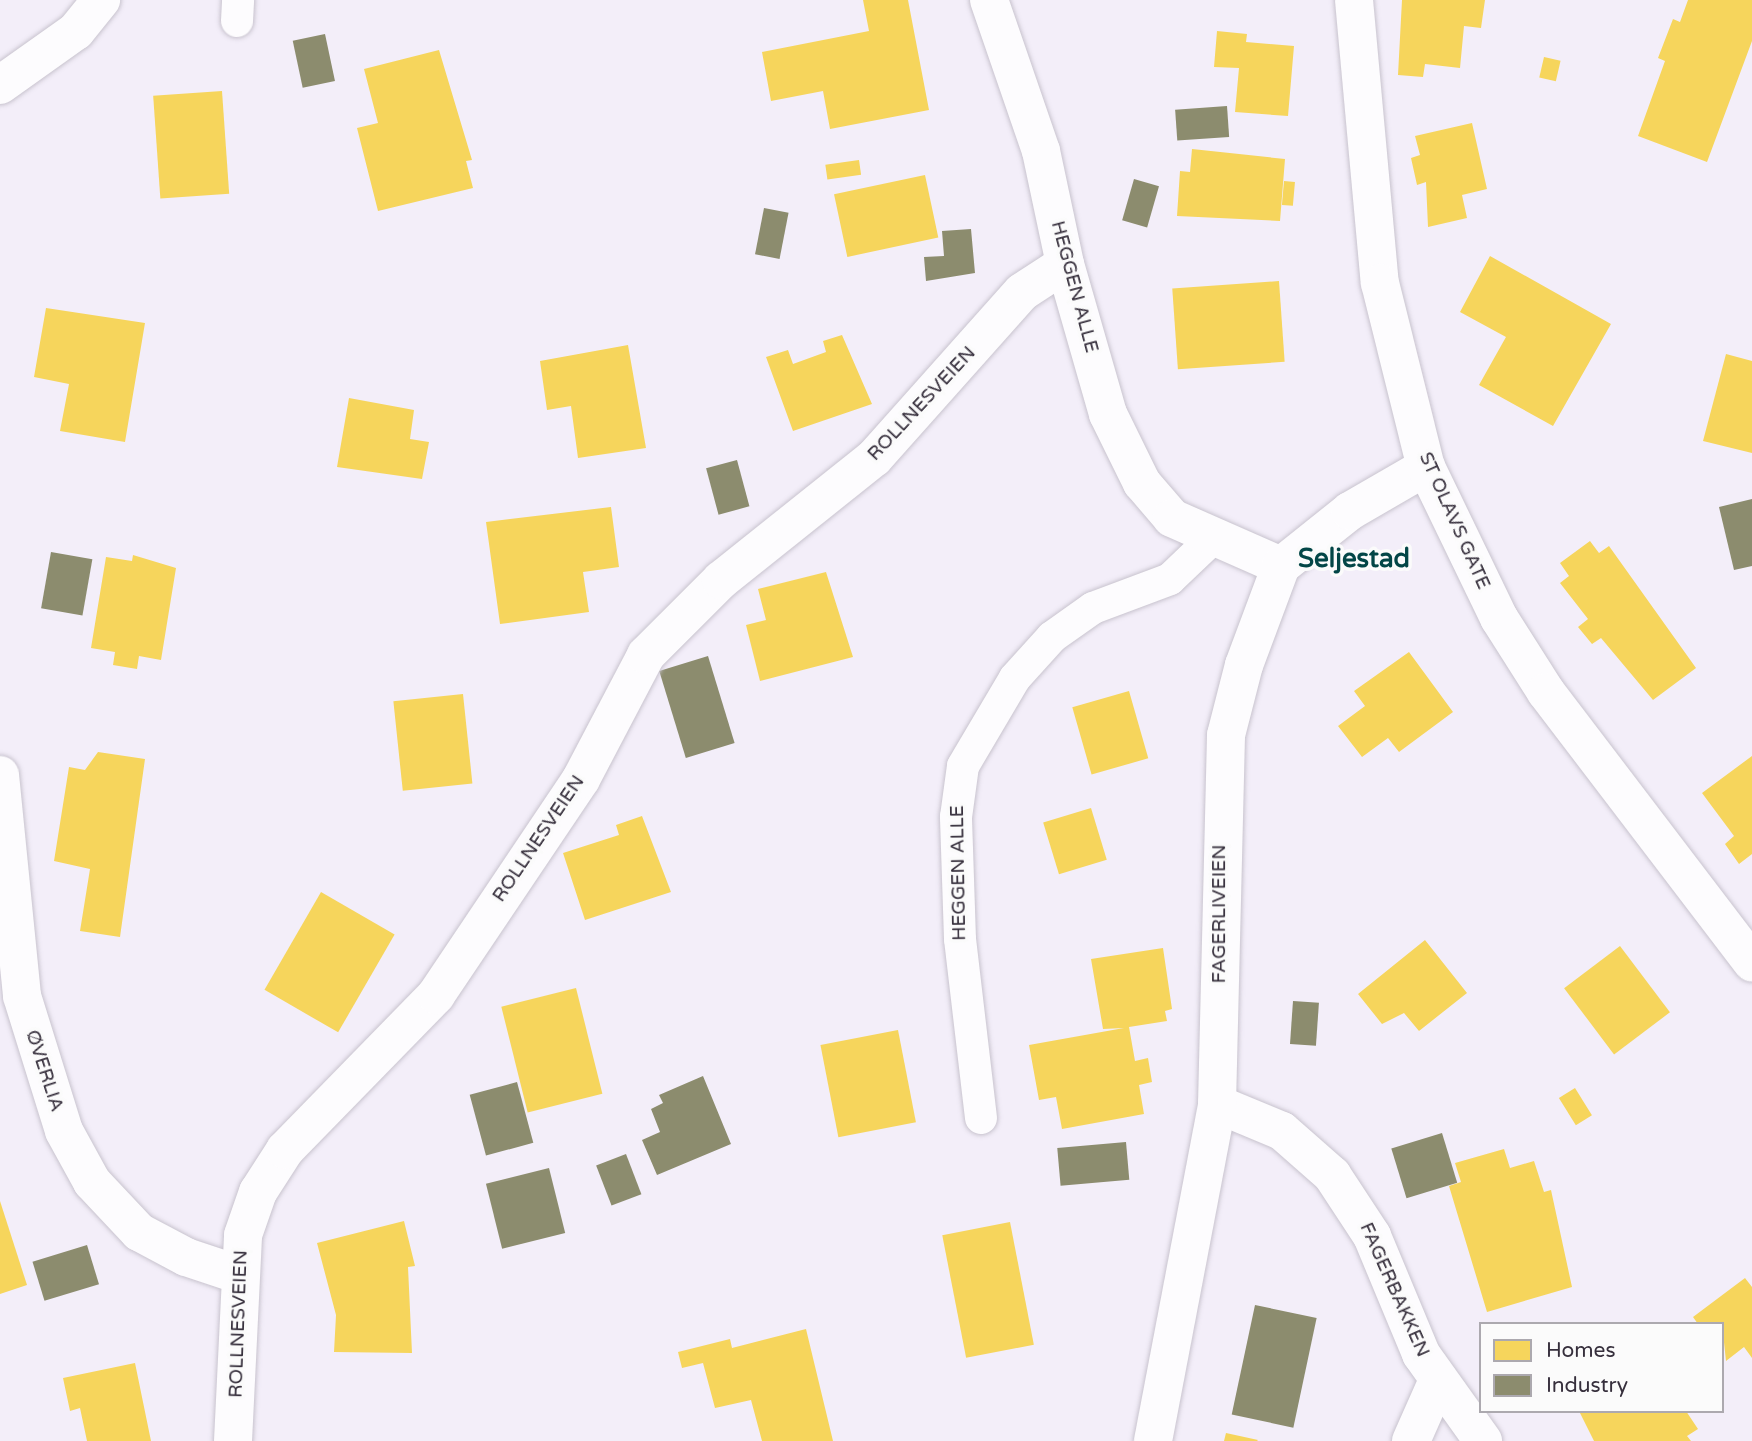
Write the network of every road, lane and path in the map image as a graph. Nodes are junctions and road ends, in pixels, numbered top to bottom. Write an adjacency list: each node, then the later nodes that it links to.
1 (101, 0): 4 (street)
2 (989, 0): 5 (street, HEGGEN ALLE)
3 (1354, 0): 6 (street, ST OLAVS GATE)
4 (0, 85)
5 (1065, 264): 7 (street, HEGGEN ALLE); 13 (street, ROLLNESVEIEN)
6 (1426, 467): 8 (street, FAGERLIVEIEN); 10 (street, ST OLAVS GATE)
7 (1211, 540): 8 (street, HEGGEN ALLE); 12 (lane, HEGGEN ALLE)
8 (1281, 566): 11 (street, FAGERLIVEIEN)
9 (0, 775): 13 (street, ØVERLIA)
10 (1752, 962)
11 (1217, 1104): 14 (street, FAGERBAKKEN); 16 (street, FAGERLIVEIEN)
12 (981, 1118)
13 (240, 1275): 15 (street, ROLLNESVEIEN)
14 (1438, 1380): 17 (street, FAGERBAKKEN); 18 (street, FAGERBAKKEN)
15 (233, 1441)
16 (1153, 1441)
17 (1411, 1441)
18 (1483, 1441)

